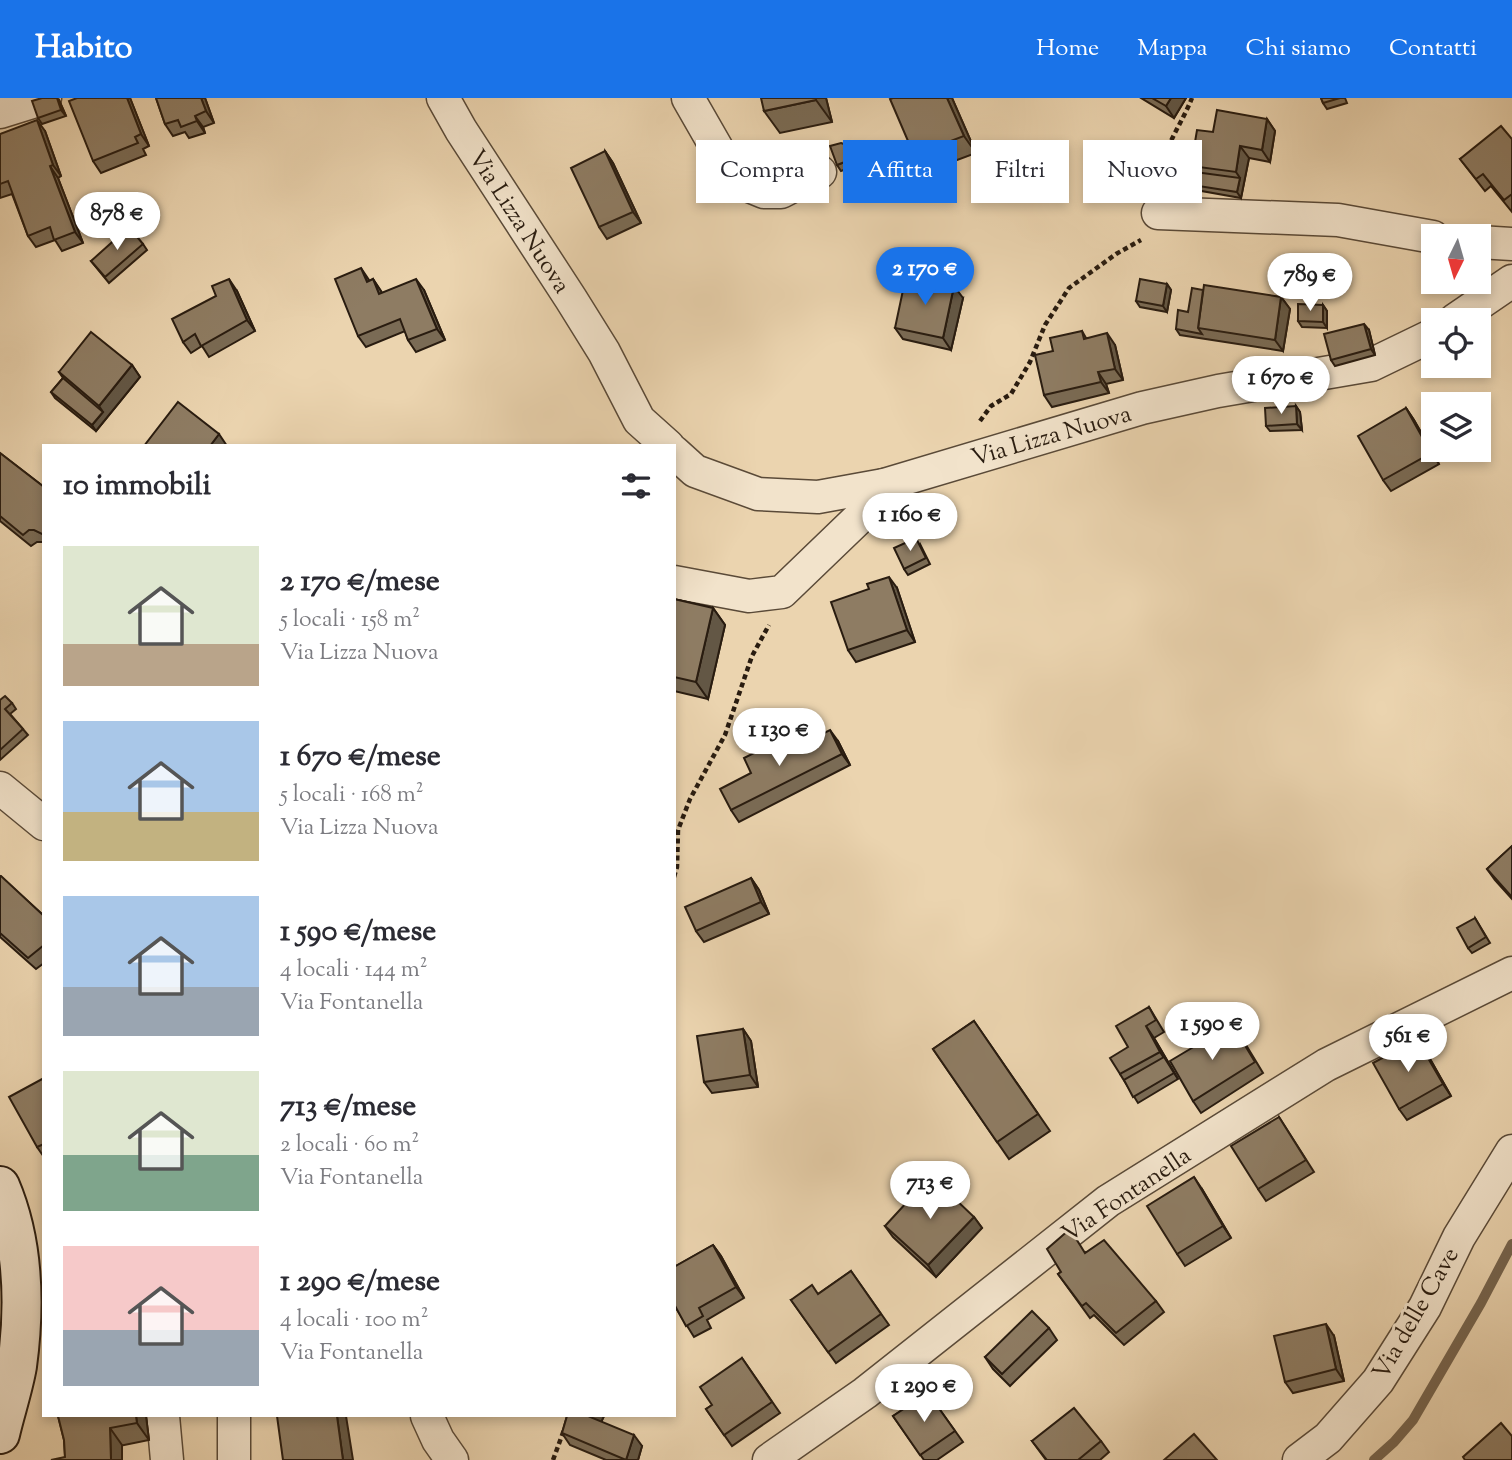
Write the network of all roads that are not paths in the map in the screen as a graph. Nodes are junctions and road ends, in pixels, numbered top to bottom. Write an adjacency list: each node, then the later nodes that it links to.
1 (45, 98): 4 (street)
2 (443, 98): 13 (street, Via Lizza Nuova)
3 (688, 98): 5 (street)
4 (0, 113)
5 (712, 140)
6 (1158, 213): 7 (street)
7 (1421, 235)
8 (1491, 243): 9 (street)
9 (1512, 244)
10 (1512, 281): 11 (street)
11 (1473, 308)
12 (1421, 341): 15 (street, Via Lizza Nuova)
13 (666, 444)
14 (676, 454): 15 (street, Via Lizza Nuova)
15 (884, 485): 16 (street)
16 (676, 582)
17 (0, 788): 18 (street)
18 (42, 822)
19 (1512, 973): 29 (street, Via Fontanella)
20 (1512, 1151): 30 (street, Via delle Cave)
21 (0, 1186): 25 (main road)
22 (163, 1417): 26 (street)
23 (234, 1417): 27 (street)
24 (427, 1417): 28 (street)
25 (0, 1434)
26 (167, 1460)
27 (234, 1460)
28 (452, 1460)
29 (769, 1460)
30 (1299, 1460)

